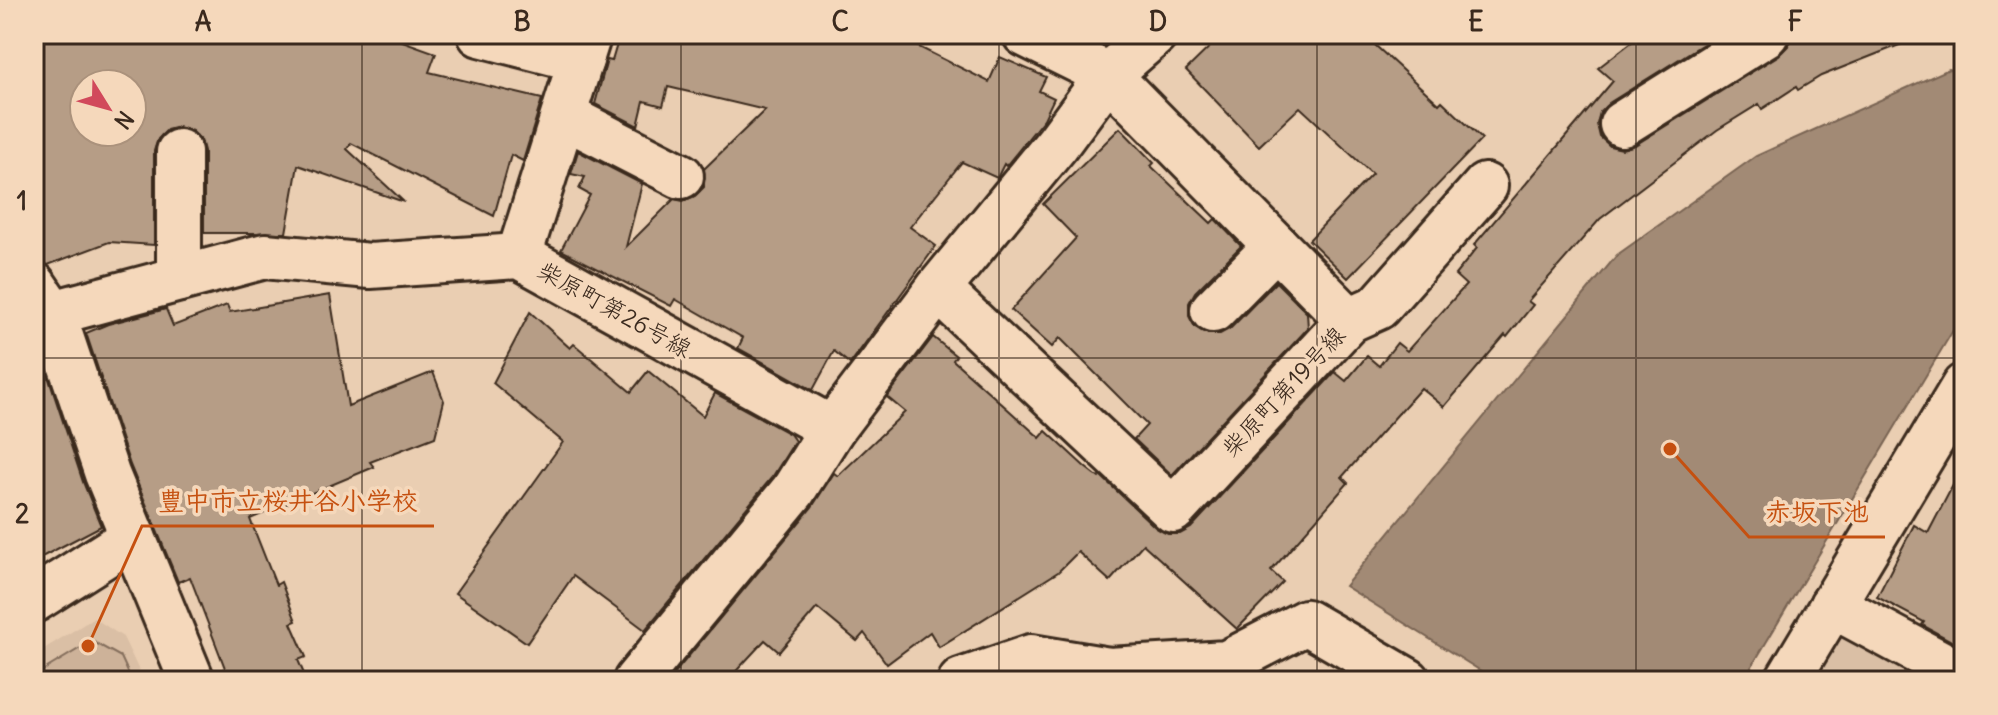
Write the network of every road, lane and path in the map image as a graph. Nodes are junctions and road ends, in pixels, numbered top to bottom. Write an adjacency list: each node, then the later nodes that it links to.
1 (480, 34): 5 (street)
2 (1025, 34): 6 (street, 柴原町第19号線)
3 (1155, 34): 6 (street)
4 (1766, 34): 8 (street)
5 (585, 47): 7 (street)
6 (1108, 75): 12 (street, 柴原町第19号線); 15 (street)
7 (564, 116): 10 (street); 13 (street)
8 (1622, 124)
9 (179, 152): 14 (street)
10 (681, 176)
11 (1485, 186): 18 (street)
12 (1276, 246): 17 (street); 18 (street, 柴原町第19号線)
13 (519, 256): 14 (street, 柴原町第26号線); 20 (street, 柴原町第26号線)
14 (179, 279): 16 (street, 柴原町第26号線)
15 (938, 289): 18 (street, 柴原町第19号線); 20 (street)
16 (43, 299): 21 (street)
17 (1213, 310)
18 (1349, 320)
19 (1964, 386): 23 (street)
20 (832, 429): 27 (street)
21 (133, 537): 22 (street); 26 (street)
22 (34, 600)
23 (1832, 605): 25 (street); 30 (street)
24 (1113, 676): 28 (street); 29 (street)
25 (1964, 676)
26 (192, 681)
27 (636, 681)
28 (961, 681)
29 (1408, 681)
30 (1787, 681)

